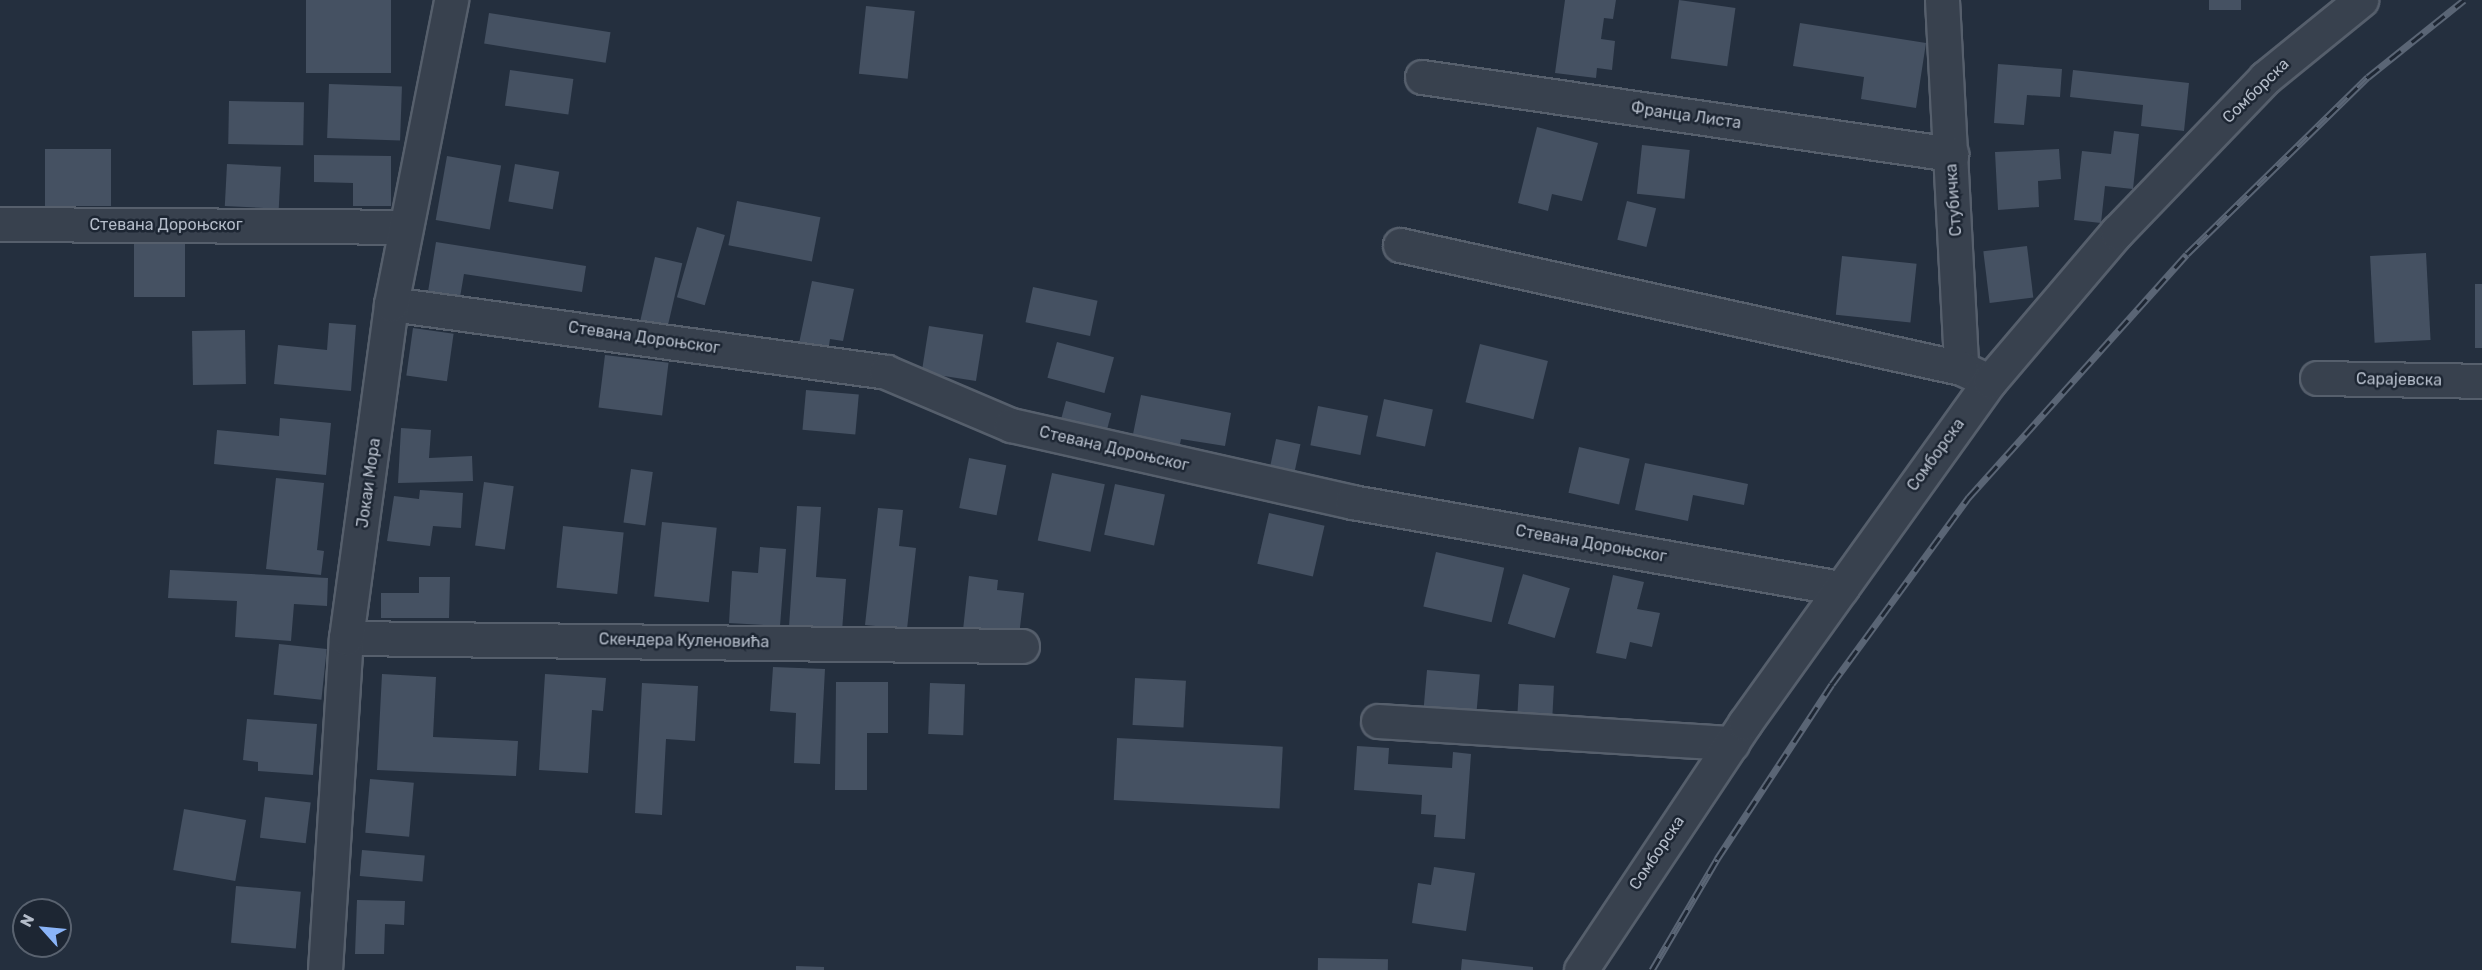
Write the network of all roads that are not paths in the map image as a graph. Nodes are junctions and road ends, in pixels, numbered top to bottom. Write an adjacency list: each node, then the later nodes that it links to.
1 (451, 0): 7 (street, Јокаи Мора)
2 (1942, 0): 5 (street, Стубичка)
3 (2361, 0): 10 (street, Сомборска)
4 (1422, 77): 5 (street, Франца Листа)
5 (1951, 154): 10 (street, Стубичка)
6 (0, 225): 7 (street, Стевана Дороњског)
7 (405, 227): 9 (street, Јокаи Мора)
8 (1400, 245): 10 (street)
9 (391, 304): 13 (street, Стевана Дороњског); 14 (street, Јокаи Мора)
10 (1976, 375): 13 (street, Сомборска)
11 (2317, 378): 12 (street, Сарајевска)
12 (2482, 381)
13 (1842, 588): 17 (street, Сомборска)
14 (346, 638): 15 (street, Скендера Куленовића); 18 (street, Јокаи Мора)
15 (1022, 646)
16 (1378, 721): 17 (street)
17 (1732, 743): 19 (street, Сомборска)
18 (325, 970)
19 (1581, 970)

